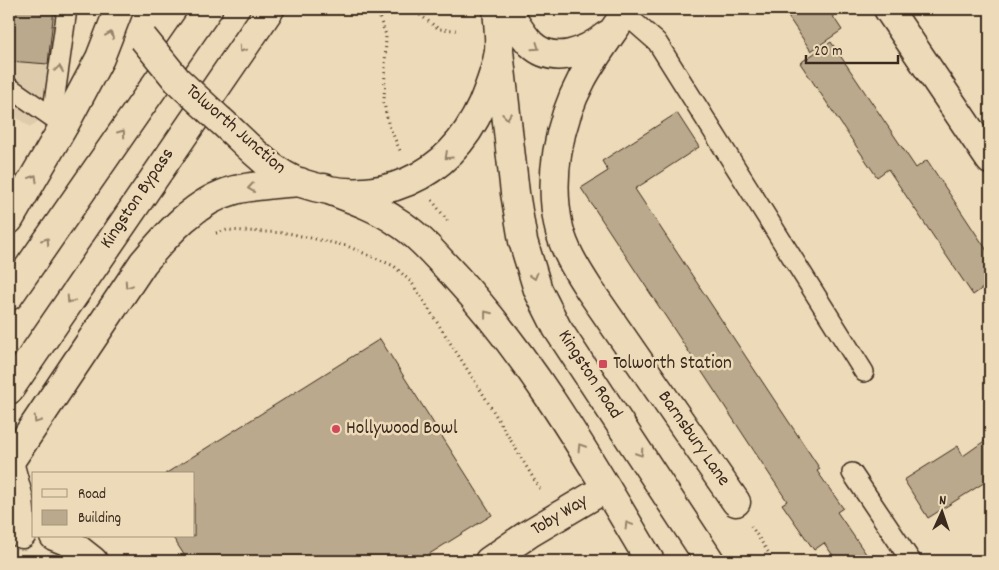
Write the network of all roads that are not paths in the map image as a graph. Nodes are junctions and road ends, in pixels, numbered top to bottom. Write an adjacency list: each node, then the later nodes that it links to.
1 (67, 9): 12 (lane, one-way to 1)
2 (119, 9): 12 (main road, one-way to 2)
3 (131, 9): 14 (main road, Tolworth Junction, bridge)
4 (208, 9): 16 (main road, one-way to 4)
5 (270, 9): 18 (main road, Kingston Bypass, one-way to 18)
6 (497, 9): 10 (main road, Tolworth Junction)
7 (506, 9): 9 (main road, one-way to 9)
8 (888, 9): 13 (main road)
9 (623, 17): 17 (lane); 22 (main road, Barnsbury Lane)
10 (498, 51): 14 (main road, Tolworth Junction, one-way to 14); 28 (main road, Kingston Road, one-way to 28)
11 (9, 88): 12 (lane)
12 (59, 120): 15 (main road, one-way to 12)
13 (990, 160)
14 (312, 185): 19 (main road, one-way to 19); 21 (main road, one-way to 14)
15 (9, 220)
16 (9, 296)
17 (864, 372)
18 (9, 390)
19 (9, 462): 23 (main road)
20 (852, 473): 29 (lane)
21 (606, 488): 26 (main road, Toby Way); 27 (main road, one-way to 21)
22 (736, 502)
23 (22, 536)
24 (59, 538): 25 (main road)
25 (93, 561)
26 (489, 561)
27 (650, 561)
28 (710, 561)
29 (911, 561)

